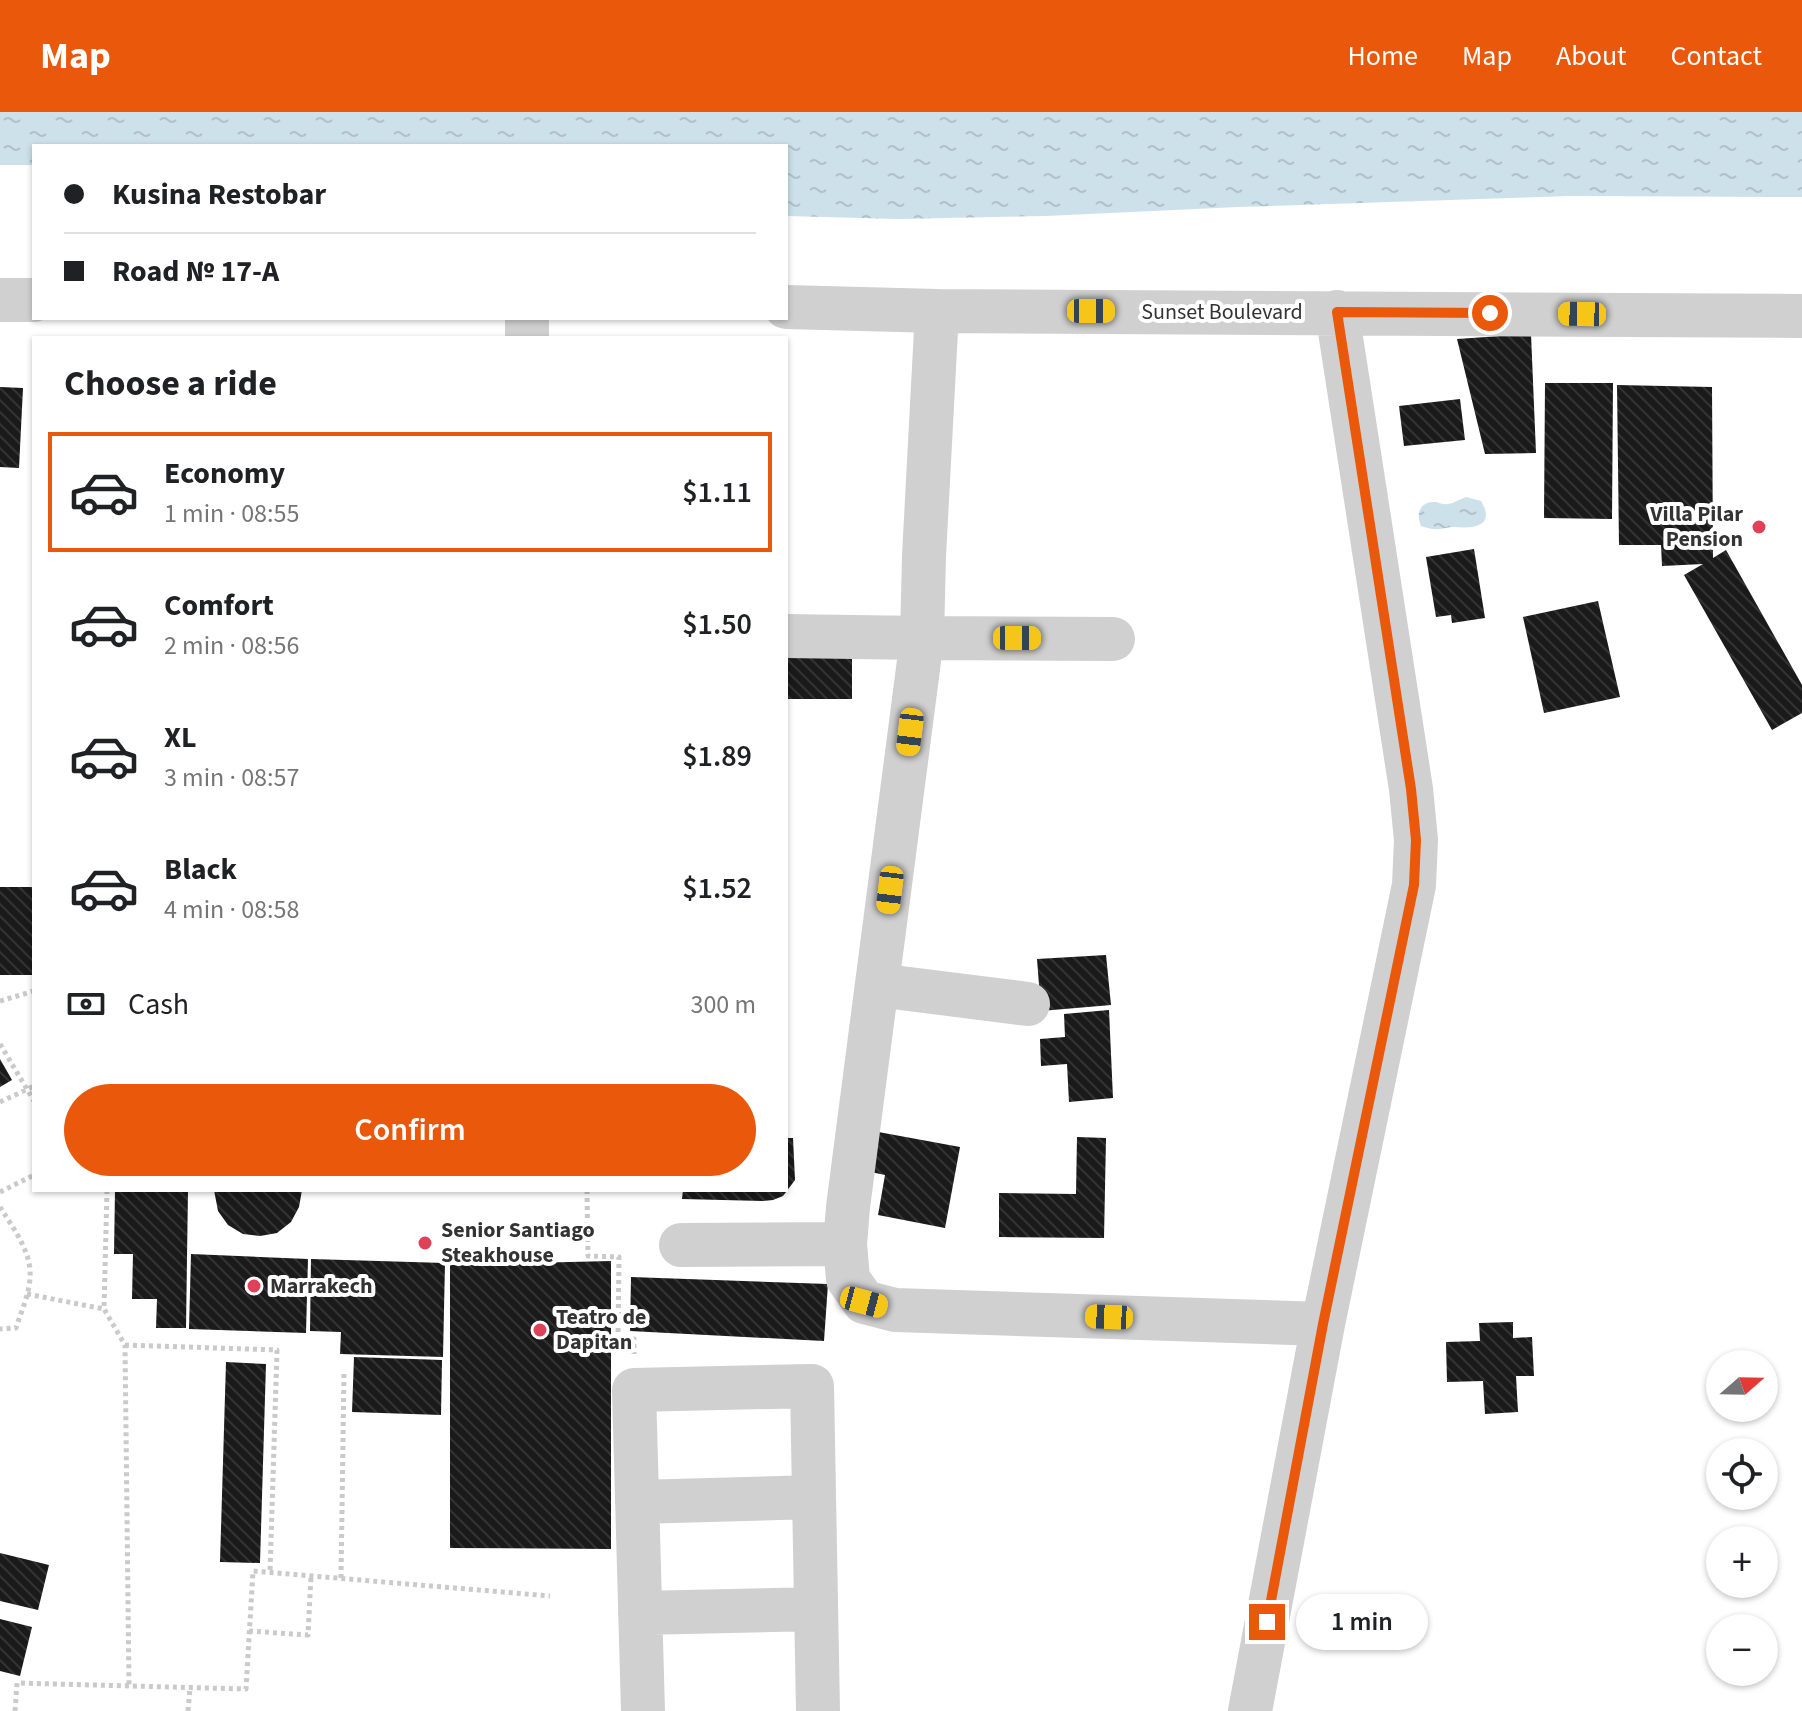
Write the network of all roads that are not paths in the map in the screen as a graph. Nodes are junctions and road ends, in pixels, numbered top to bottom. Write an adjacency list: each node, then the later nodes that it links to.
1 (0, 300): 2 (street)
2 (32, 300)
3 (788, 307): 4 (street, Sunset Boulevard)
4 (937, 311): 5 (street, Sunset Boulevard); 8 (street)
5 (1337, 312): 6 (street, Sunset Boulevard); 14 (street)
6 (1800, 318)
7 (788, 636): 8 (street)
8 (922, 638): 9 (street); 10 (street)
9 (1113, 639)
10 (877, 985): 11 (street); 12 (street)
11 (1028, 1004)
12 (845, 1244): 13 (street); 14 (street)
13 (681, 1245)
14 (1323, 1324): 21 (street)
15 (814, 1497): 16 (street); 16 (street); 17 (street)
16 (637, 1502): 18 (street)
17 (816, 1609): 18 (street); 20 (street)
18 (640, 1613): 19 (street)
19 (643, 1711)
20 (818, 1711)
21 (1250, 1711)

